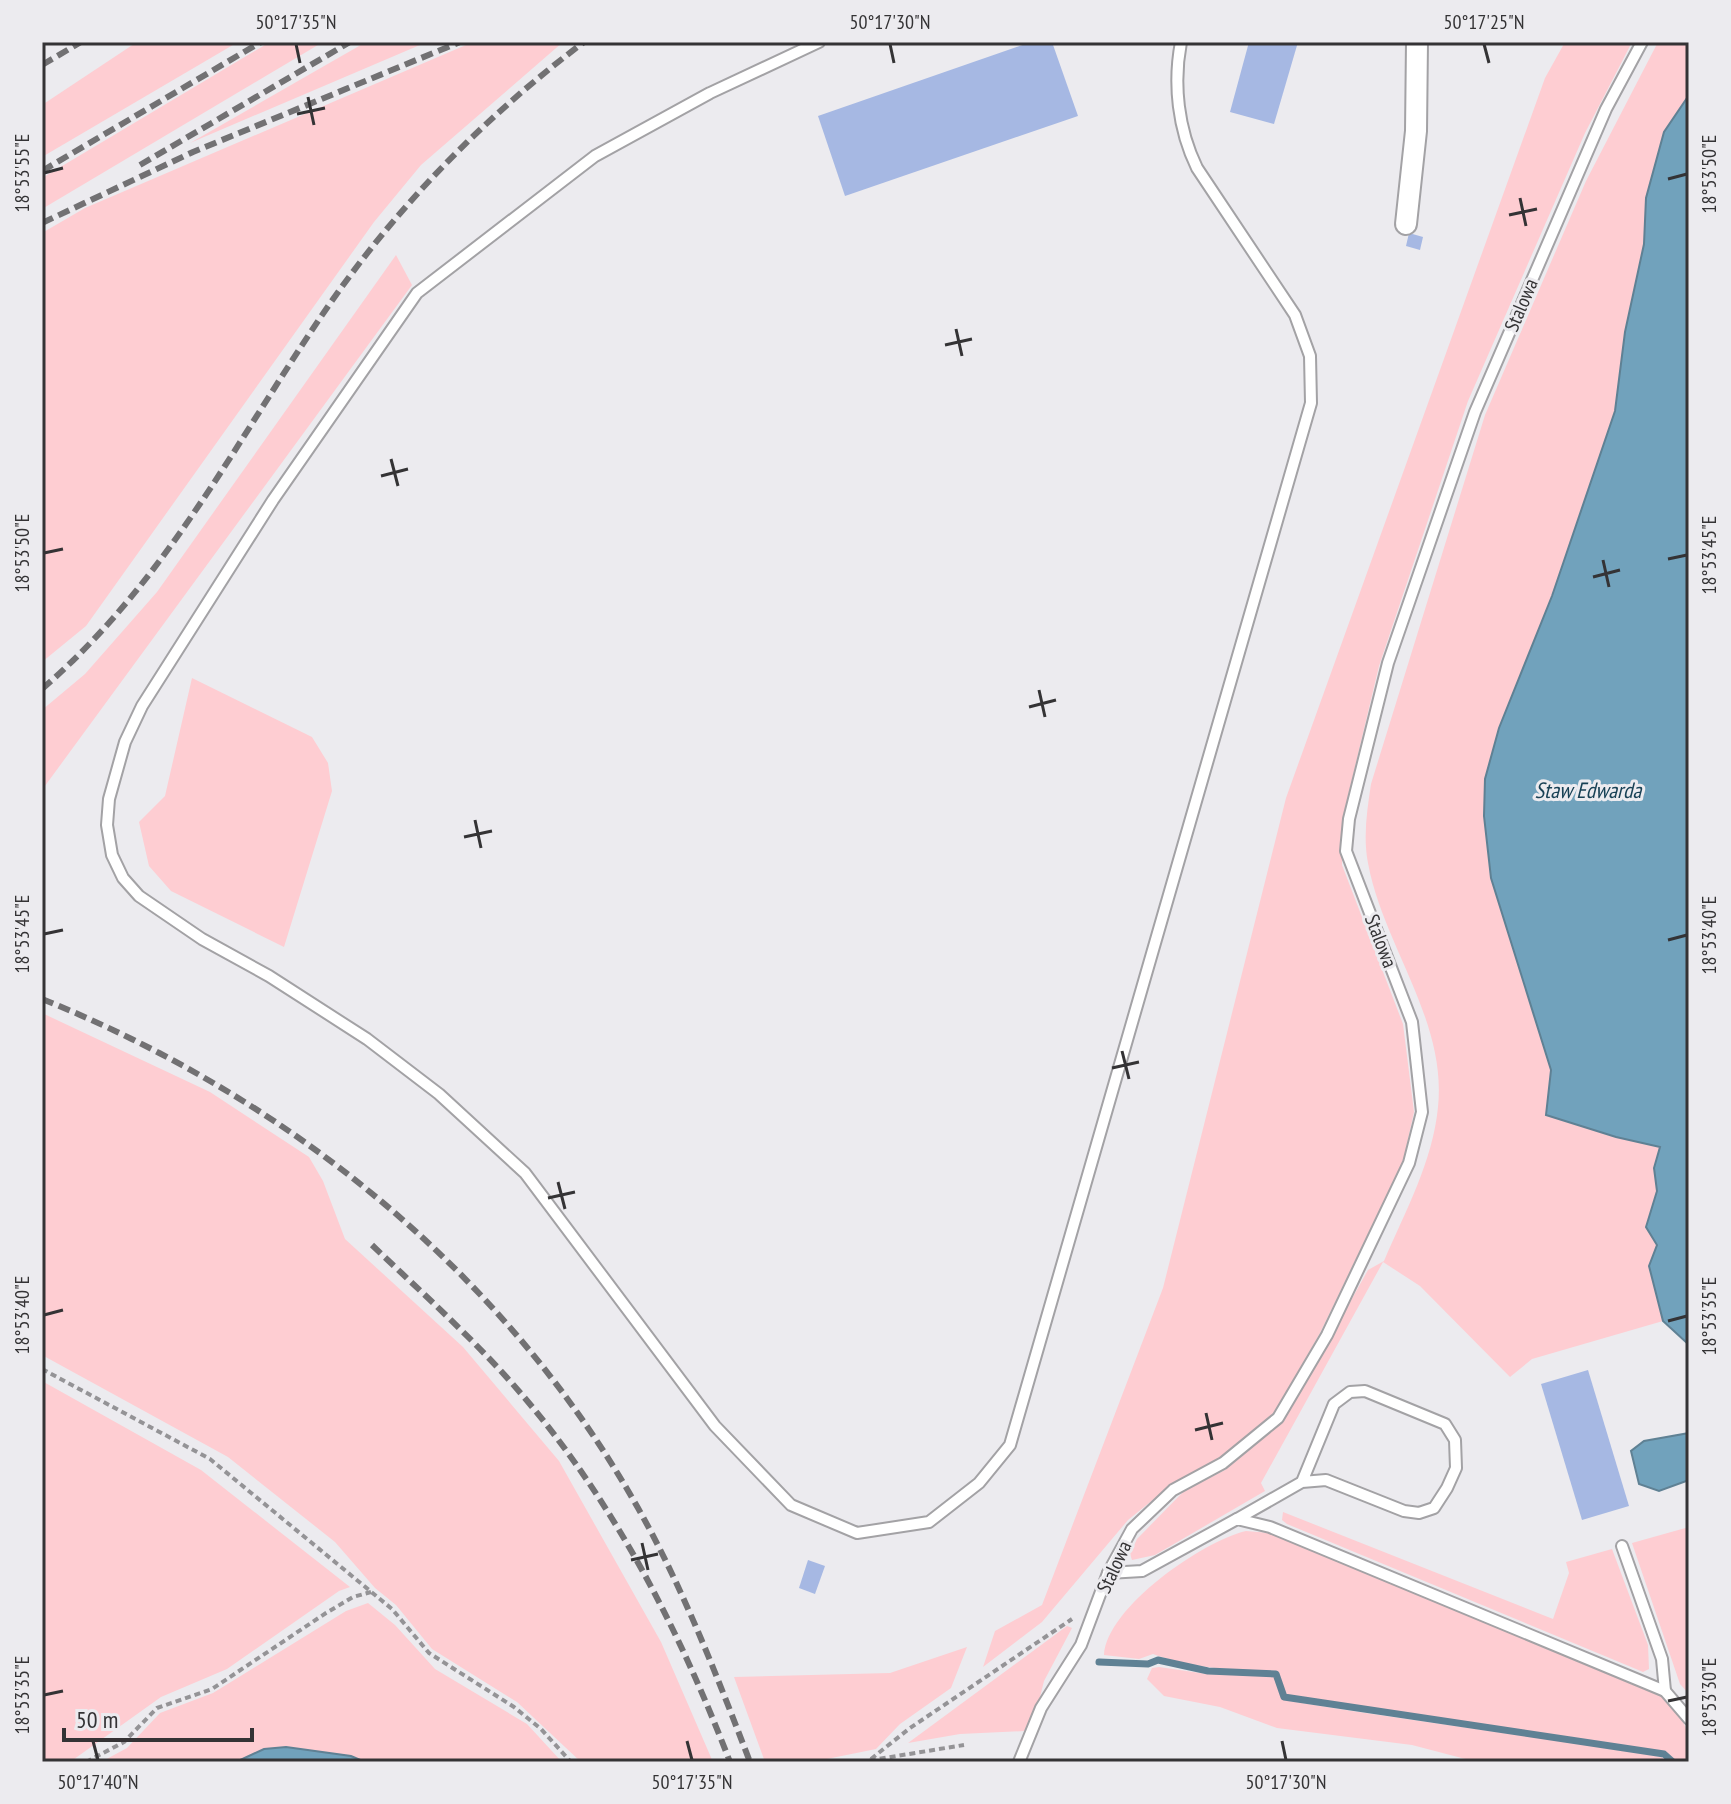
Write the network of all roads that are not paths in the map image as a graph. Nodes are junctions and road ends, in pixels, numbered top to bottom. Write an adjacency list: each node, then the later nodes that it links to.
1 (819, 42): 2 (lane)
2 (1181, 42)
3 (1417, 42): 5 (street)
4 (1642, 42): 9 (lane, Stalowa)
5 (1406, 224)
6 (1302, 1482): 6 (lane); 7 (lane)
7 (1237, 1519): 9 (lane); 10 (lane)
8 (1622, 1546): 10 (lane)
9 (1108, 1573): 12 (lane, Stalowa)
10 (1665, 1691): 11 (lane)
11 (1689, 1719)
12 (1019, 1762)

